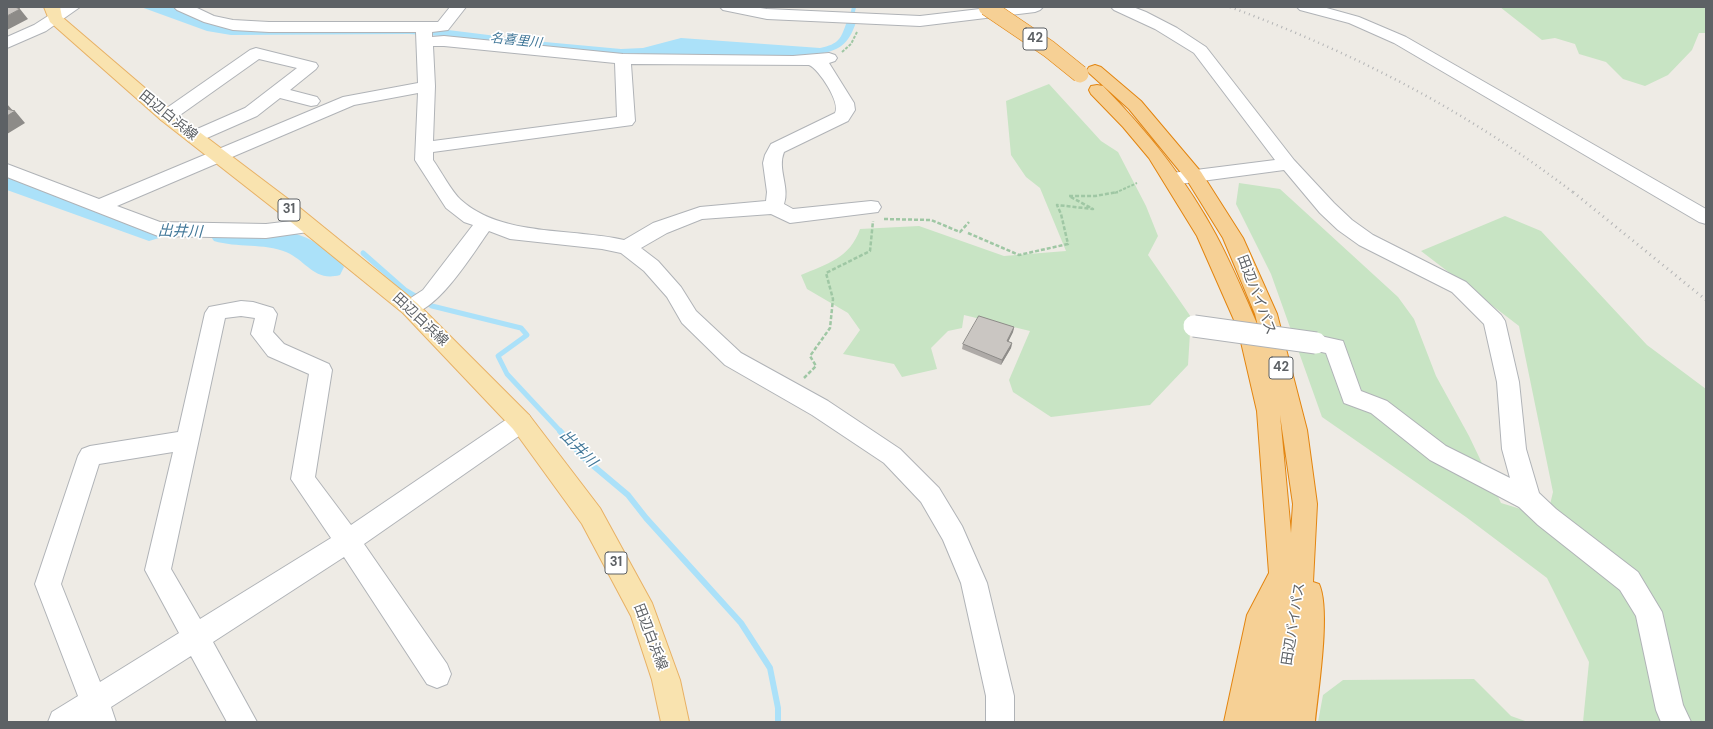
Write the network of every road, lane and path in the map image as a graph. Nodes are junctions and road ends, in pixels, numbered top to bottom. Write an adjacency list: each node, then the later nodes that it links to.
1 (72, 7): 10 (street)
2 (182, 7): 12 (street)
3 (458, 7): 12 (street)
4 (728, 7): 11 (street)
5 (987, 7): 16 (highway, 田辺バイパス / 42, bridge)
6 (1008, 7): 16 (highway, 田辺バイパス / 42)
7 (1035, 7): 11 (street)
8 (1119, 7): 24 (street)
9 (1305, 7): 32 (street)
10 (53, 13): 13 (street); 20 (main road, 田辺白浜線 / 31)
11 (868, 20): 15 (path)
12 (425, 34): 14 (street); 17 (street)
13 (7, 43)
14 (623, 59): 15 (street); 22 (street)
15 (821, 59): 30 (street)
16 (1088, 72): 26 (highway, 田辺バイパス / 42); 27 (highway, 田辺バイパス / 42)
17 (427, 86): 22 (street); 23 (street)
18 (276, 92): 19 (street); 20 (street); 21 (street)
19 (311, 101)
20 (167, 116): 21 (main road, 田辺白浜線 / 31)
21 (194, 136): 23 (main road, 田辺白浜線 / 31)
22 (424, 148): 34 (street)
23 (218, 155): 29 (street); 35 (main road, 田辺白浜線 / 31)
24 (1288, 164): 26 (street); 43 (street)
25 (7, 170): 29 (street)
26 (1194, 176): 27 (street); 44 (highway, 田辺バイパス / 42)
27 (1172, 179): 46 (highway, 田辺バイパス / 42)
28 (1137, 183): 36 (path)
29 (100, 206): 35 (street)
30 (774, 207): 31 (street); 37 (street)
31 (875, 215): 33 (path); 40 (path)
32 (1706, 217)
33 (970, 222)
34 (485, 223): 37 (street); 38 (street)
35 (308, 226): 38 (main road, 田辺白浜線 / 31)
36 (968, 233)
37 (627, 248): 40 (street)
38 (410, 308): 41 (main road, 田辺白浜線 / 31)
39 (1194, 326): 43 (street, bridge)
40 (791, 392): 53 (street)
41 (521, 422): 45 (street); 52 (main road, 田辺白浜線 / 31)
42 (187, 440): 45 (street); 47 (street); 49 (street)
43 (1528, 499): 58 (street)
44 (1305, 504): 56 (highway, 田辺バイパス / 42); 57 (highway, 42)
45 (348, 540): 47 (street); 48 (street)
46 (1282, 574): 54 (highway); 55 (highway, 田辺バイパス / 42)
47 (196, 638): 49 (street); 51 (street)
48 (437, 674)
49 (97, 712): 50 (street)
50 (62, 722)
51 (242, 722)
52 (675, 722)
53 (1000, 722)
54 (1238, 722)
55 (1258, 722)
56 (1278, 722)
57 (1301, 722)
58 (1677, 722)

